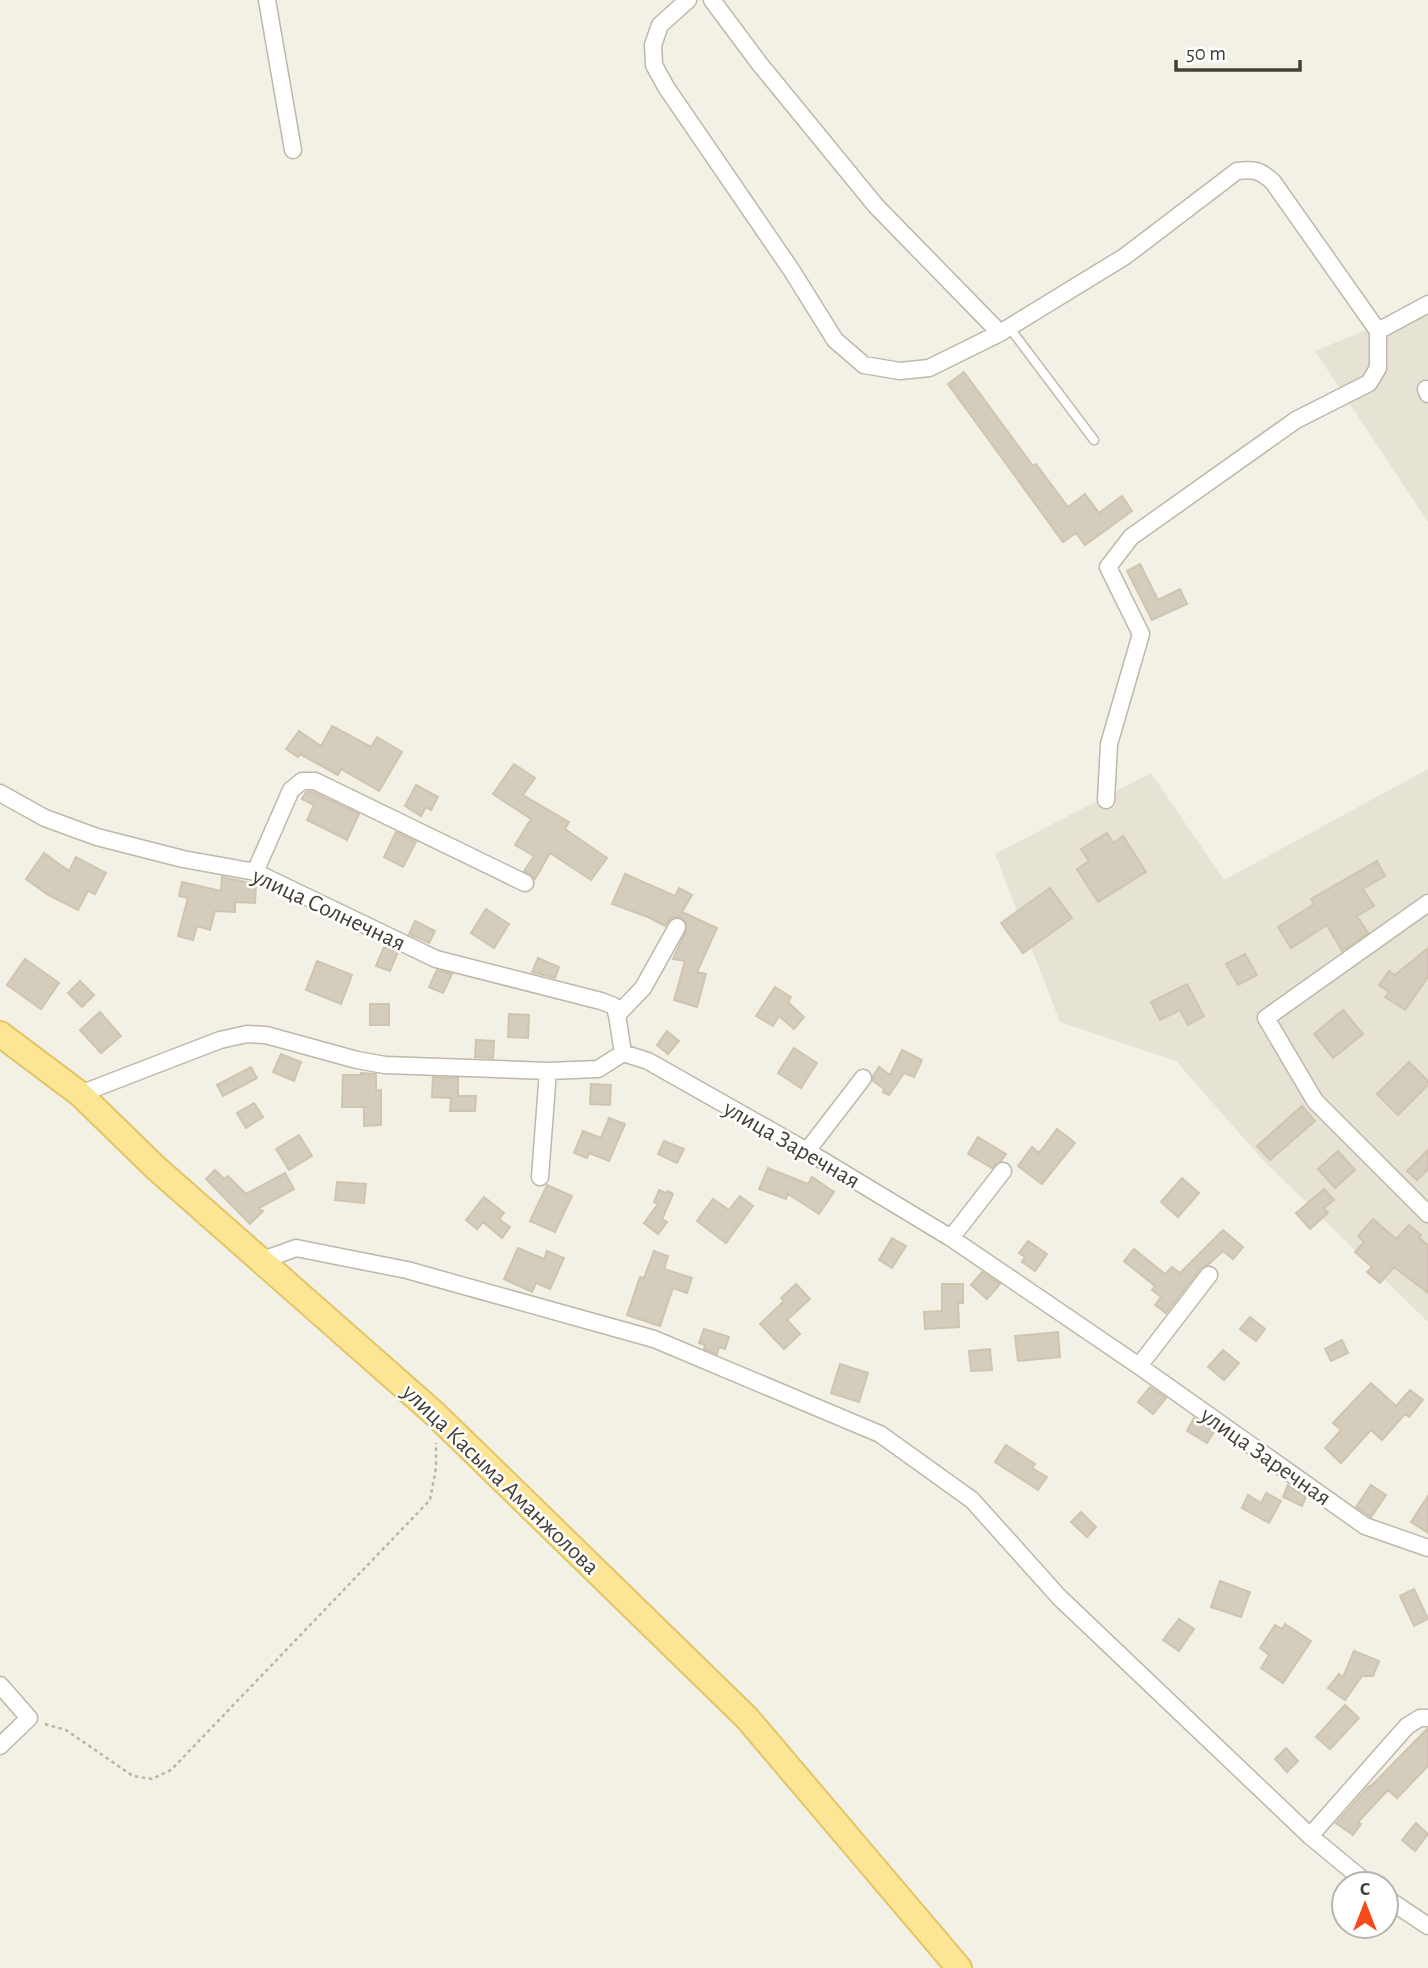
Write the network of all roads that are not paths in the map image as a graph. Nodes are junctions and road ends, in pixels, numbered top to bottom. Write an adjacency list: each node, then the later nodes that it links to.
1 (267, 0): 4 (street)
2 (688, 0): 6 (street)
3 (712, 0): 6 (street)
4 (293, 150)
5 (1428, 304): 7 (street)
6 (1005, 330): 7 (street); 8 (lane)
7 (1378, 331): 10 (street)
8 (1094, 440)
9 (0, 793): 11 (street, улица Солнечная)
10 (1105, 800)
11 (256, 872): 12 (street); 15 (street, улица Солнечная)
12 (526, 883)
13 (1428, 903): 24 (street)
14 (677, 927): 15 (street)
15 (618, 1015): 17 (street)
16 (0, 1034): 20 (main road, улица Касыма Аманжолова)
17 (623, 1053): 18 (street); 21 (street, улица Заречная)
18 (548, 1071): 20 (street); 23 (street)
19 (863, 1078): 21 (street)
20 (79, 1094): 26 (main road, улица Касыма Аманжолова)
21 (807, 1151): 25 (street, улица Заречная)
22 (1003, 1171): 25 (street)
23 (540, 1177)
24 (1428, 1214)
25 (951, 1238): 28 (street, улица Заречная)
26 (262, 1260): 33 (street); 37 (main road, улица Касыма Аманжолова)
27 (1209, 1275): 28 (street)
28 (1139, 1366): 29 (street, улица Заречная)
29 (1428, 1548)
30 (0, 1685): 32 (street)
31 (1428, 1718): 33 (street)
32 (0, 1746)
33 (1310, 1836): 34 (street)
34 (1351, 1870)
35 (1400, 1908): 36 (street)
36 (1428, 1926)
37 (959, 1968)

